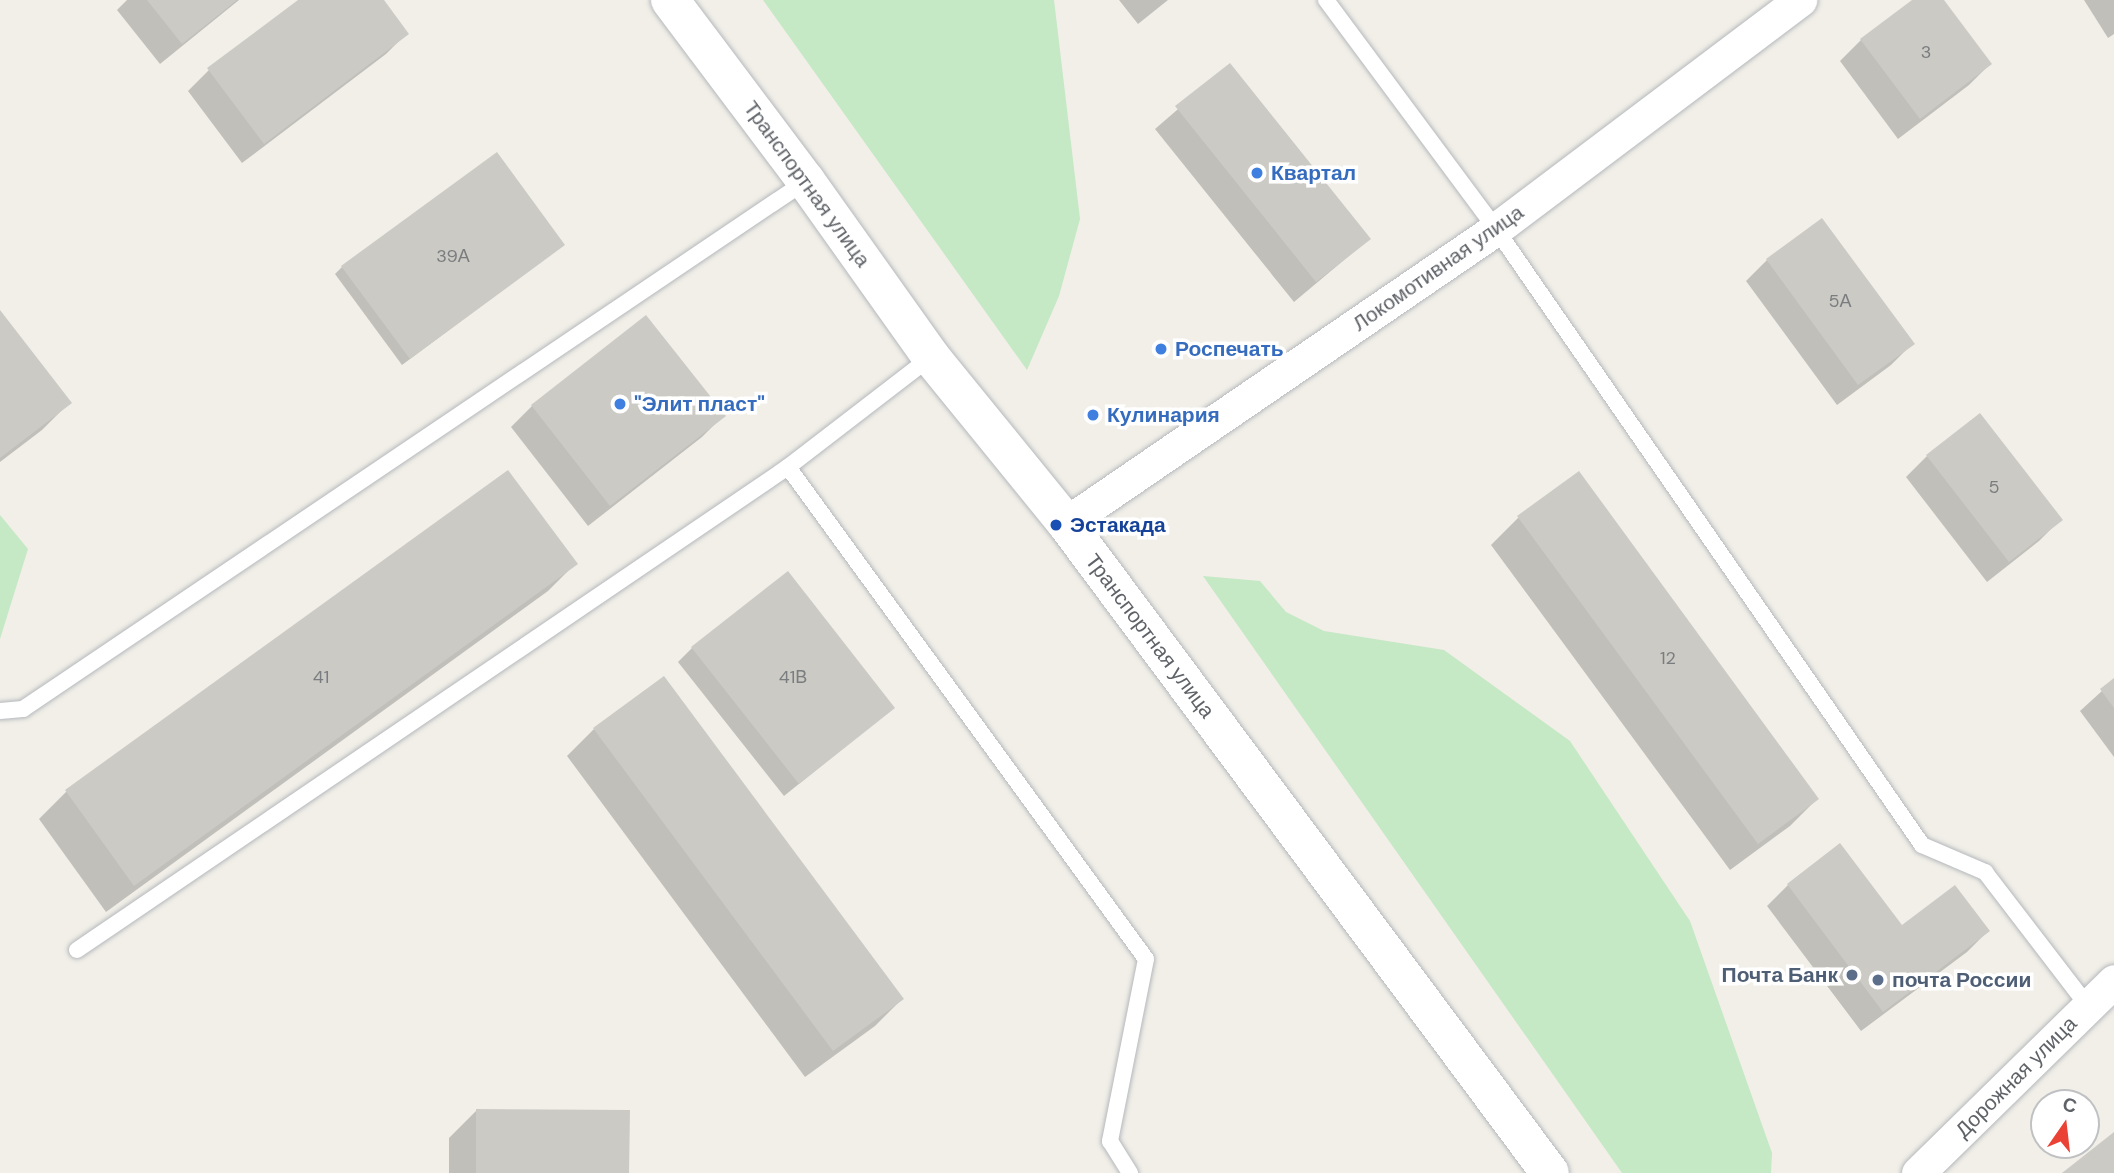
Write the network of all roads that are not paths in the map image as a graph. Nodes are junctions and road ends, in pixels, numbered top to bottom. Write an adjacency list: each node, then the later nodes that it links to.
1 (670, 0): 4 (street, Транспортная улица)
2 (1326, 0): 5 (lane)
3 (1800, 0): 5 (street, Локомотивная улица)
4 (806, 181): 6 (street, Транспортная улица); 9 (lane)
5 (1496, 229): 8 (street, Локомотивная улица); 12 (lane)
6 (931, 357): 7 (lane); 8 (street, Транспортная улица)
7 (788, 467): 10 (lane); 13 (lane)
8 (1066, 523): 14 (street, Транспортная улица)
9 (0, 711)
10 (76, 950)
11 (2114, 981): 12 (street, Дорожная улица)
12 (2088, 1006): 15 (street, Дорожная улица)
13 (1130, 1173)
14 (1550, 1173)
15 (1918, 1173)

